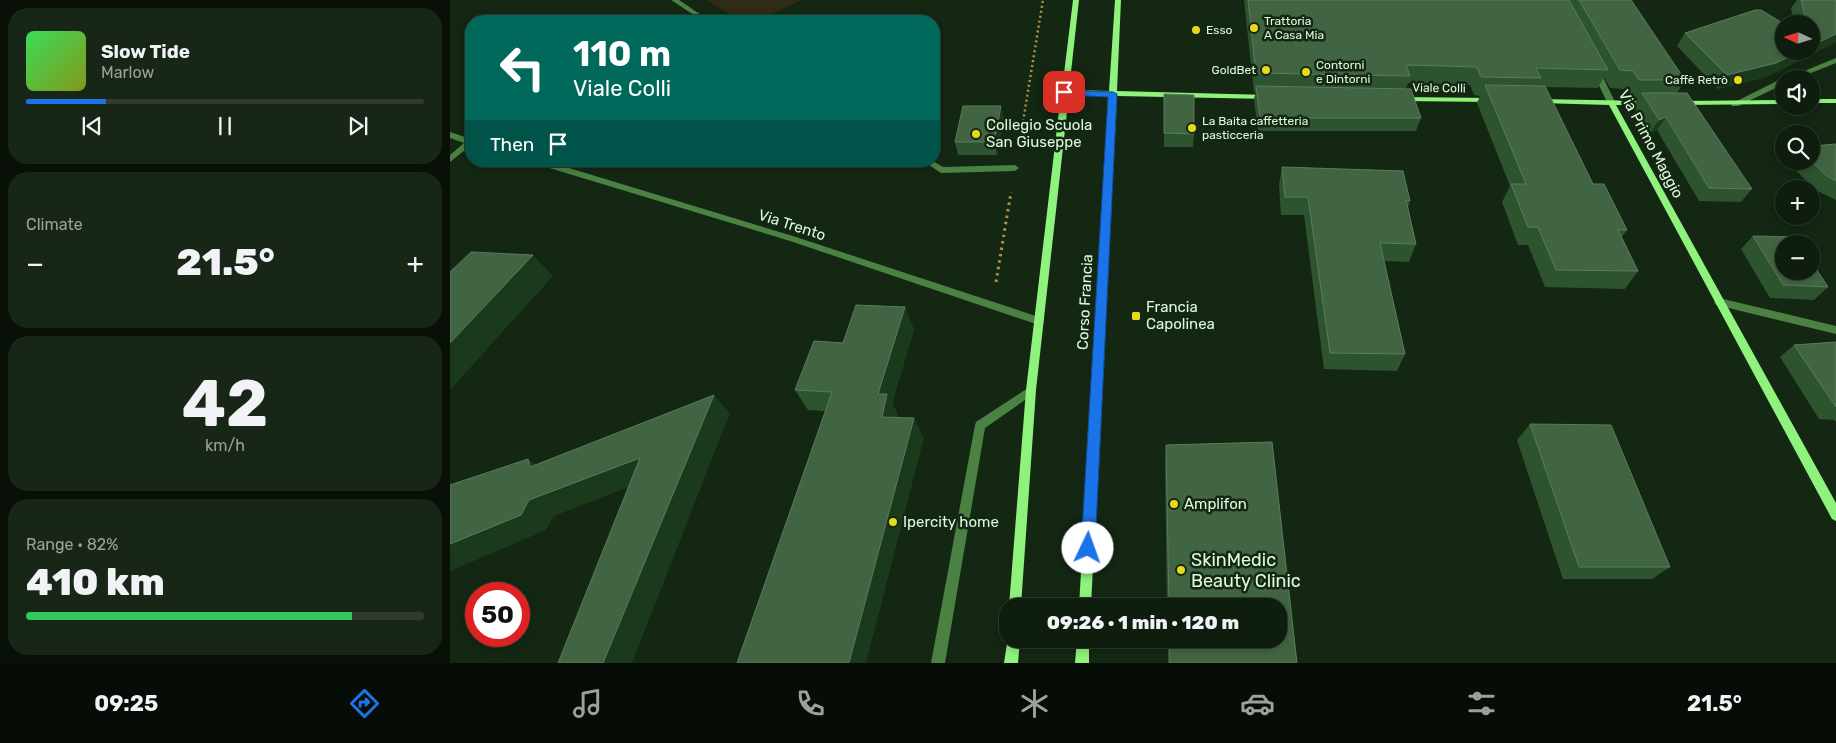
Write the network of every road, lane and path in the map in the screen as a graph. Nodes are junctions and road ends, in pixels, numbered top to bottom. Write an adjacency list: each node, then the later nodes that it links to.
1 (674, 0): 4 (street)
2 (1076, 0): 9 (main road)
3 (1118, 0): 10 (main road, Corso Francia)
4 (698, 15)
5 (1836, 60): 7 (street)
6 (1591, 63): 17 (street, Via Primo Maggio)
7 (1811, 70)
8 (1775, 85): 21 (street)
9 (1064, 92): 10 (main road); 30 (main road)
10 (1113, 94): 11 (main road); 35 (main road, Corso Francia)
11 (1279, 97)
12 (1396, 99): 13 (main road, Viale Colli)
13 (1504, 100)
14 (1534, 101): 17 (main road)
15 (1820, 101): 16 (main road)
16 (1836, 101)
17 (1611, 102): 19 (main road); 29 (main road, Via Primo Maggio)
18 (1775, 102): 21 (main road)
19 (1652, 103)
20 (1671, 103): 21 (main road)
21 (1735, 104)
22 (450, 135): 23 (street)
23 (465, 140)
24 (465, 146): 25 (street)
25 (450, 159)
26 (556, 167): 30 (street, Via Trento)
27 (936, 167): 28 (street)
28 (1015, 168)
29 (1719, 302): 31 (street); 33 (main road, Via Primo Maggio)
30 (1039, 320): 32 (main road)
31 (1836, 330)
32 (1031, 390): 34 (main road); 38 (street)
33 (1836, 515)
34 (1016, 598)
35 (1085, 598)
36 (1012, 648): 39 (main road)
37 (1083, 648): 40 (main road)
38 (938, 663)
39 (1011, 663)
40 (1082, 663)

